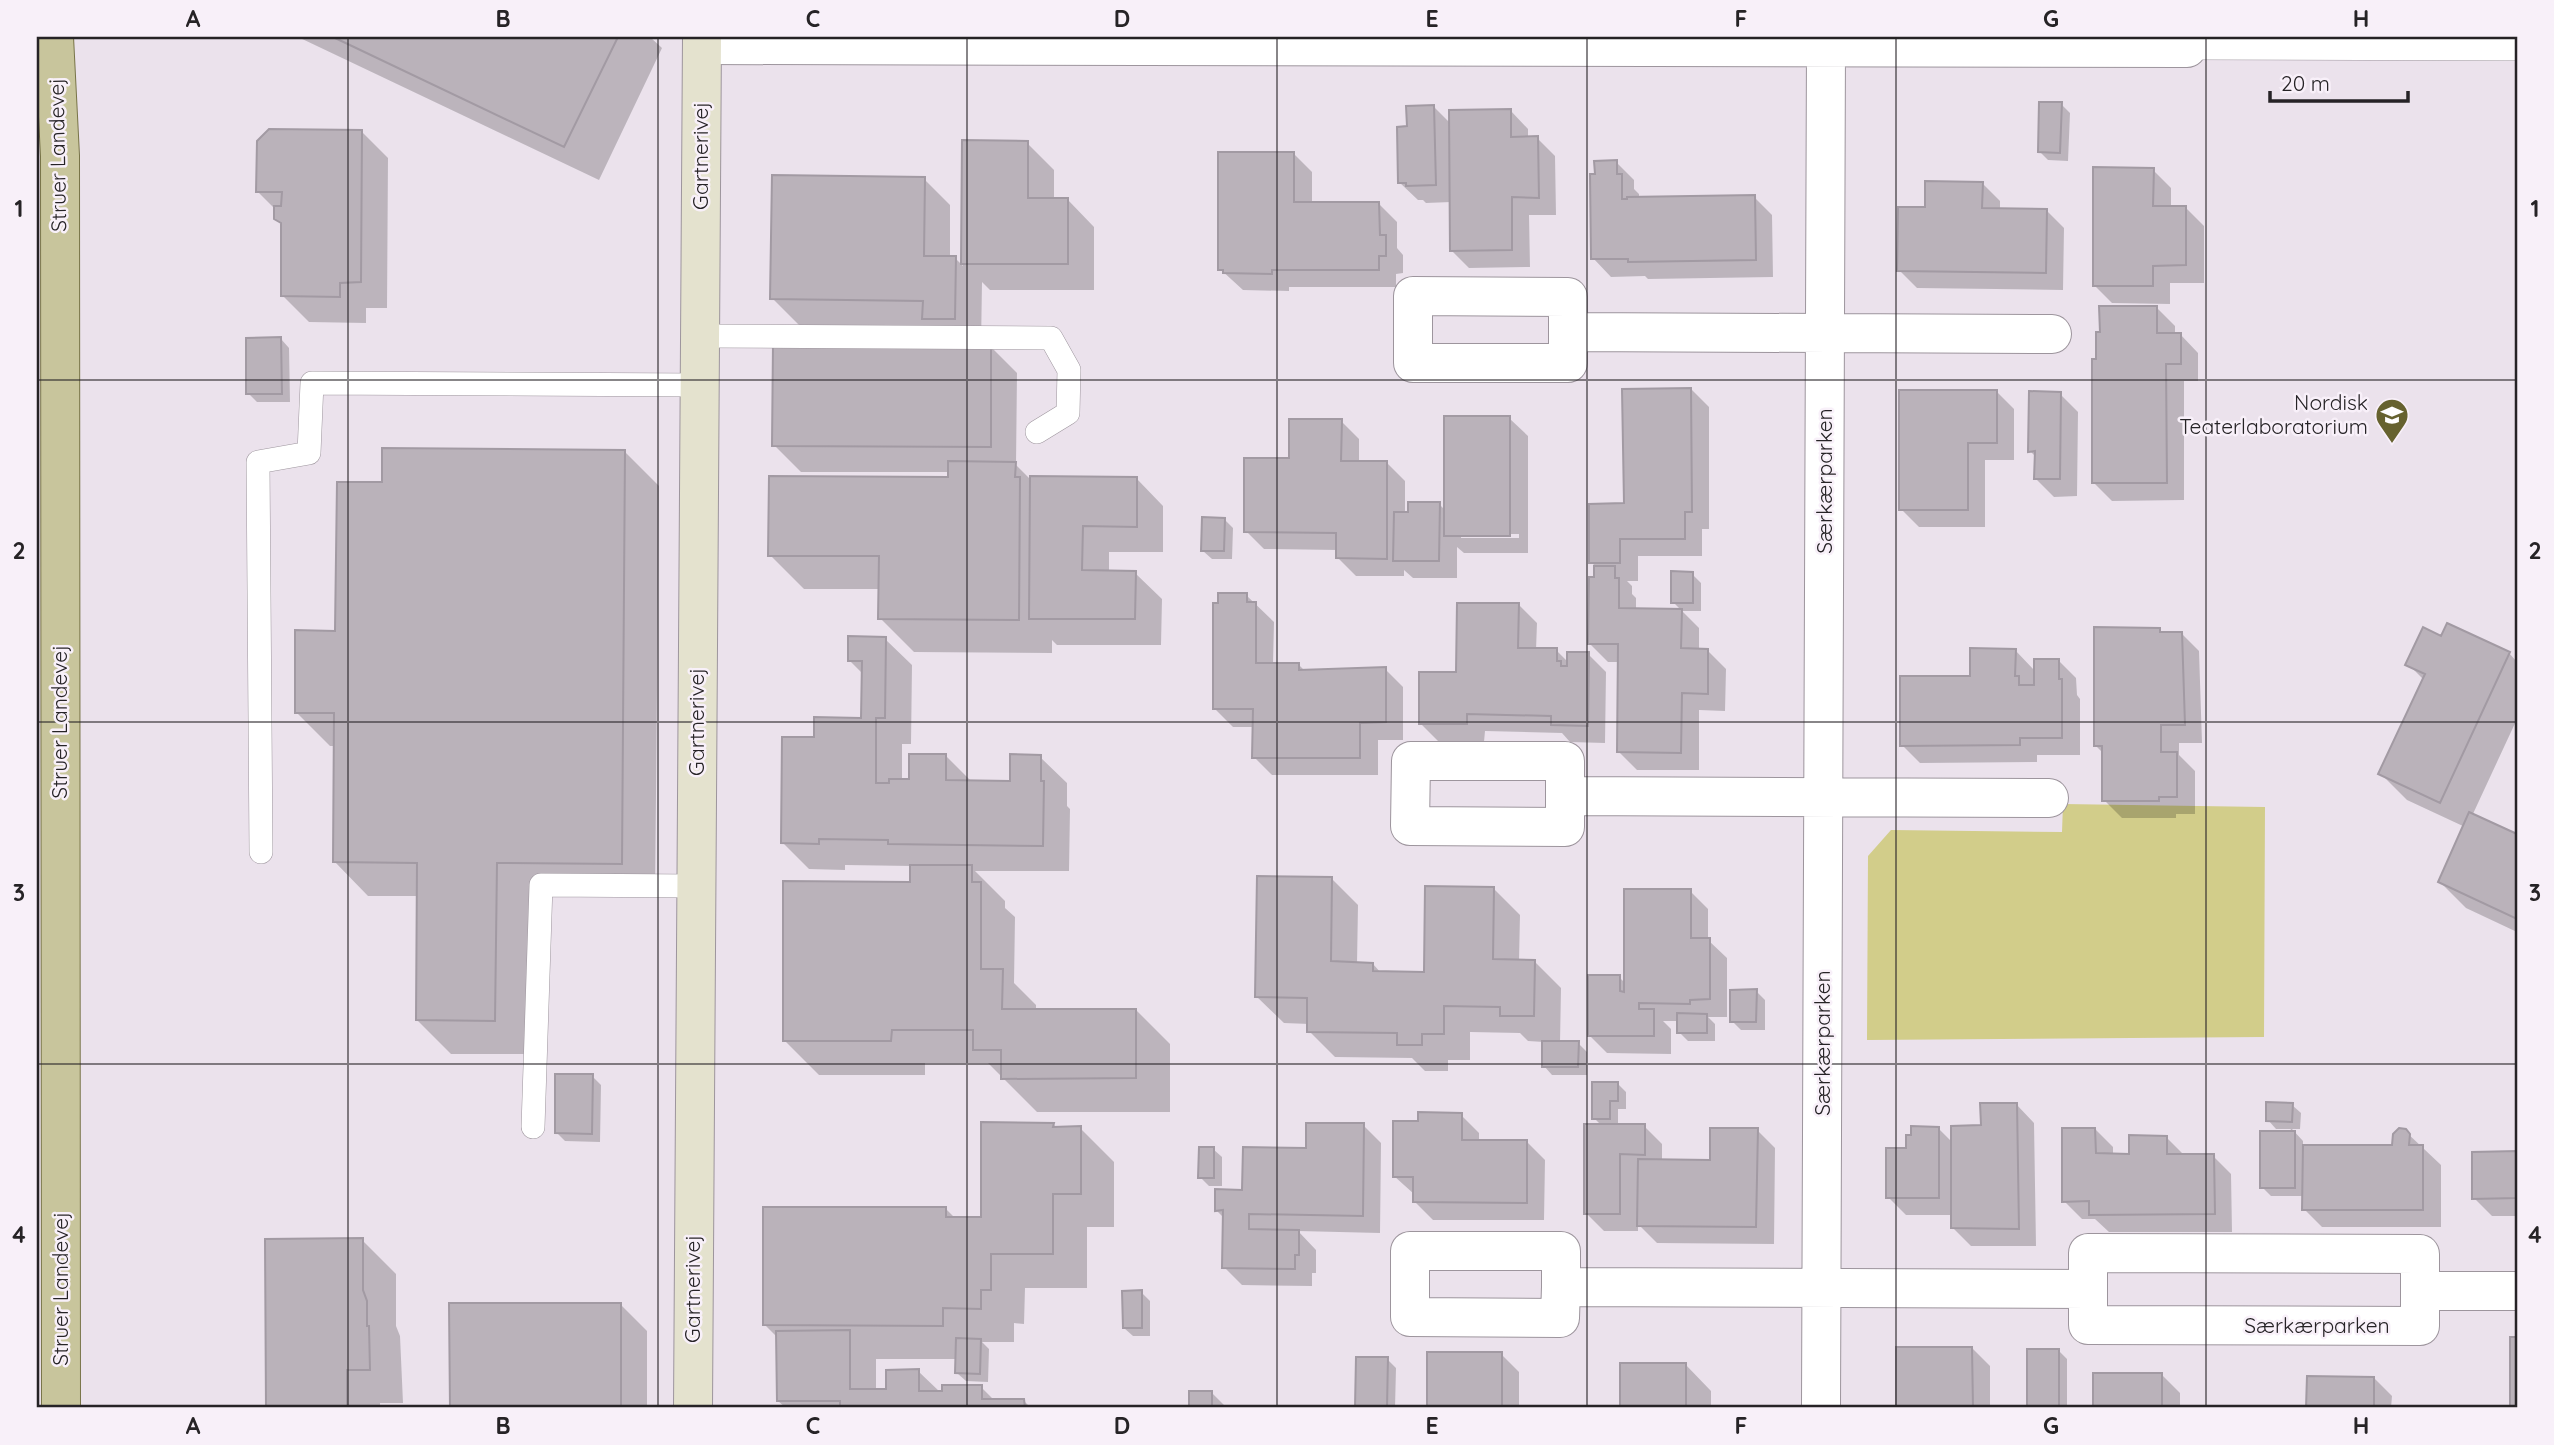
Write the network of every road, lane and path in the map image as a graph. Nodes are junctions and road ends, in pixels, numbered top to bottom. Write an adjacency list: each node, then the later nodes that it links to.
1 (54, 37): 24 (main road, Struer Landevej)
2 (702, 41): 3 (street); 10 (street, Gartnerivej)
3 (992, 41): 5 (street)
4 (2187, 43): 5 (street); 6 (lane)
5 (1826, 47): 8 (street, Særkærparken)
6 (2517, 49)
7 (1568, 332): 8 (street)
8 (1825, 334): 9 (street); 14 (street, Særkærparken)
9 (2052, 334)
10 (700, 336): 11 (street, Gartnerivej); 12 (lane)
11 (699, 385): 16 (lane); 17 (street, Gartnerivej)
12 (1037, 432)
13 (1565, 796): 14 (street)
14 (1824, 797): 15 (street); 20 (street, Særkærparken)
15 (2049, 798)
16 (261, 852)
17 (696, 886): 18 (lane); 25 (street, Gartnerivej)
18 (533, 1127)
19 (1560, 1287): 20 (street)
20 (1822, 1289): 21 (street); 26 (street, Særkærparken)
21 (2088, 1289): 22 (street, Særkærparken); 22 (street, Særkærparken)
22 (2420, 1291): 23 (street)
23 (2517, 1291)
24 (61, 1408)
25 (693, 1408)
26 (1821, 1408)

